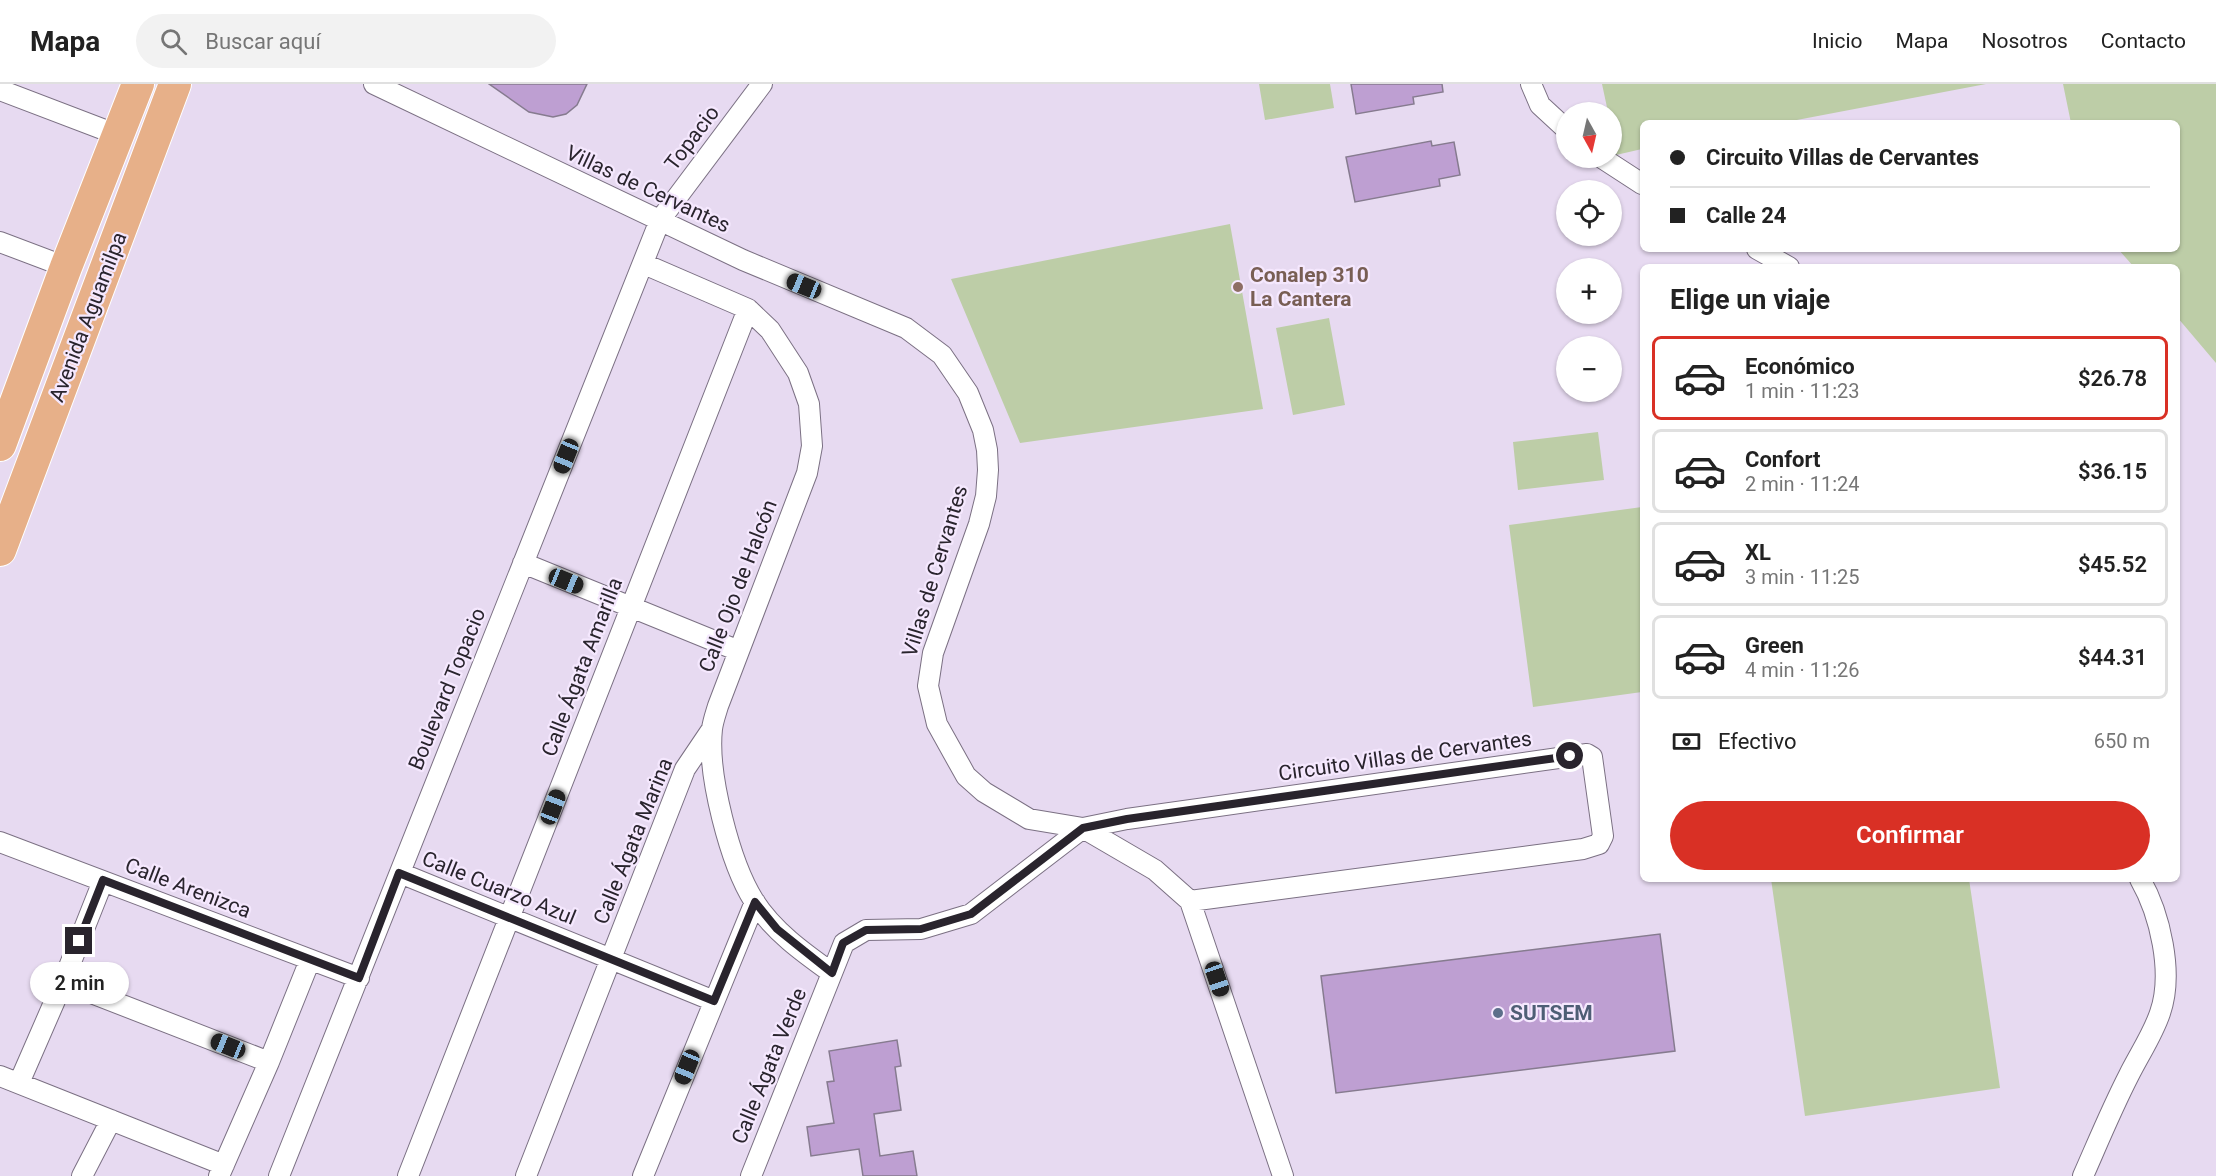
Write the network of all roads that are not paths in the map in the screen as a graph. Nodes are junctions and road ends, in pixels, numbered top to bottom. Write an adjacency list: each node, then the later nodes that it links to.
1 (138, 84): 8 (main road, Avenida Aguamilpa)
2 (175, 84): 18 (main road, Avenida Aguamilpa)
3 (374, 84): 11 (street, Villas de Cervantes)
4 (762, 84): 11 (street, Topacio)
5 (1531, 84): 7 (street)
6 (0, 90): 8 (street)
7 (1556, 120)
8 (118, 135): 16 (main road, Avenida Aguamilpa)
9 (1617, 168): 10 (street)
10 (1640, 183)
11 (660, 220): 14 (street, Boulevard Topacio); 27 (street, Villas de Cervantes)
12 (0, 242): 16 (street)
13 (1762, 252): 15 (street)
14 (644, 264): 17 (street, Calle Ojo de Halcón); 23 (street, Boulevard Topacio)
15 (1784, 264)
16 (66, 267): 19 (main road, Avenida Aguamilpa)
17 (748, 309): 24 (street, Calle Ágata Amarilla); 25 (street, Calle Ojo de Halcón)
18 (73, 359): 19 (main road); 21 (main road, Avenida Aguamilpa)
19 (8, 397): 20 (main road, Avenida Aguamilpa); 21 (main road)
20 (0, 445)
21 (30, 467): 22 (main road, Avenida Aguamilpa)
22 (0, 550)
23 (523, 563): 24 (street); 29 (street, Boulevard Topacio)
24 (631, 607): 25 (street); 34 (street, Calle Ágata Amarilla)
25 (739, 651): 26 (street, Calle Ojo de Halcón)
26 (712, 729): 33 (street, Calle Ojo de Halcón); 35 (street, Calle Ágata Marina)
27 (1083, 828): 32 (street, Villas de Cervantes); 32 (street, Circuito Villas de Cervantes); 37 (street, Calle Ágata Verde)
28 (0, 842): 30 (street, Calle Arenizca)
29 (399, 873): 34 (street, Calle Cuarzo Azul); 38 (street, Boulevard Topacio)
30 (103, 880): 36 (street, Calle Arenizca); 39 (street)
31 (2142, 882): 53 (street)
32 (1190, 901): 52 (street)
33 (755, 902): 37 (street, Calle Ojo de Halcón); 40 (street)
34 (509, 918): 35 (street, Calle Cuarzo Azul); 48 (street, Calle Ágata Amarilla)
35 (611, 959): 40 (street, Calle Cuarzo Azul); 49 (street, Calle Ágata Marina)
36 (310, 960): 38 (street, Calle Arenizca); 41 (street)
37 (832, 973): 51 (street, Calle Ágata Verde)
38 (359, 978): 47 (street, Boulevard Topacio)
39 (63, 982): 41 (street); 43 (street)
40 (714, 1001): 50 (street)
41 (269, 1062): 45 (street)
42 (0, 1076): 43 (street)
43 (19, 1083): 44 (street)
44 (111, 1120): 45 (street); 46 (street)
45 (221, 1171)
46 (82, 1176)
47 (279, 1176)
48 (408, 1176)
49 (526, 1176)
50 (643, 1176)
51 (751, 1176)
52 (1283, 1176)
53 (2083, 1176)

